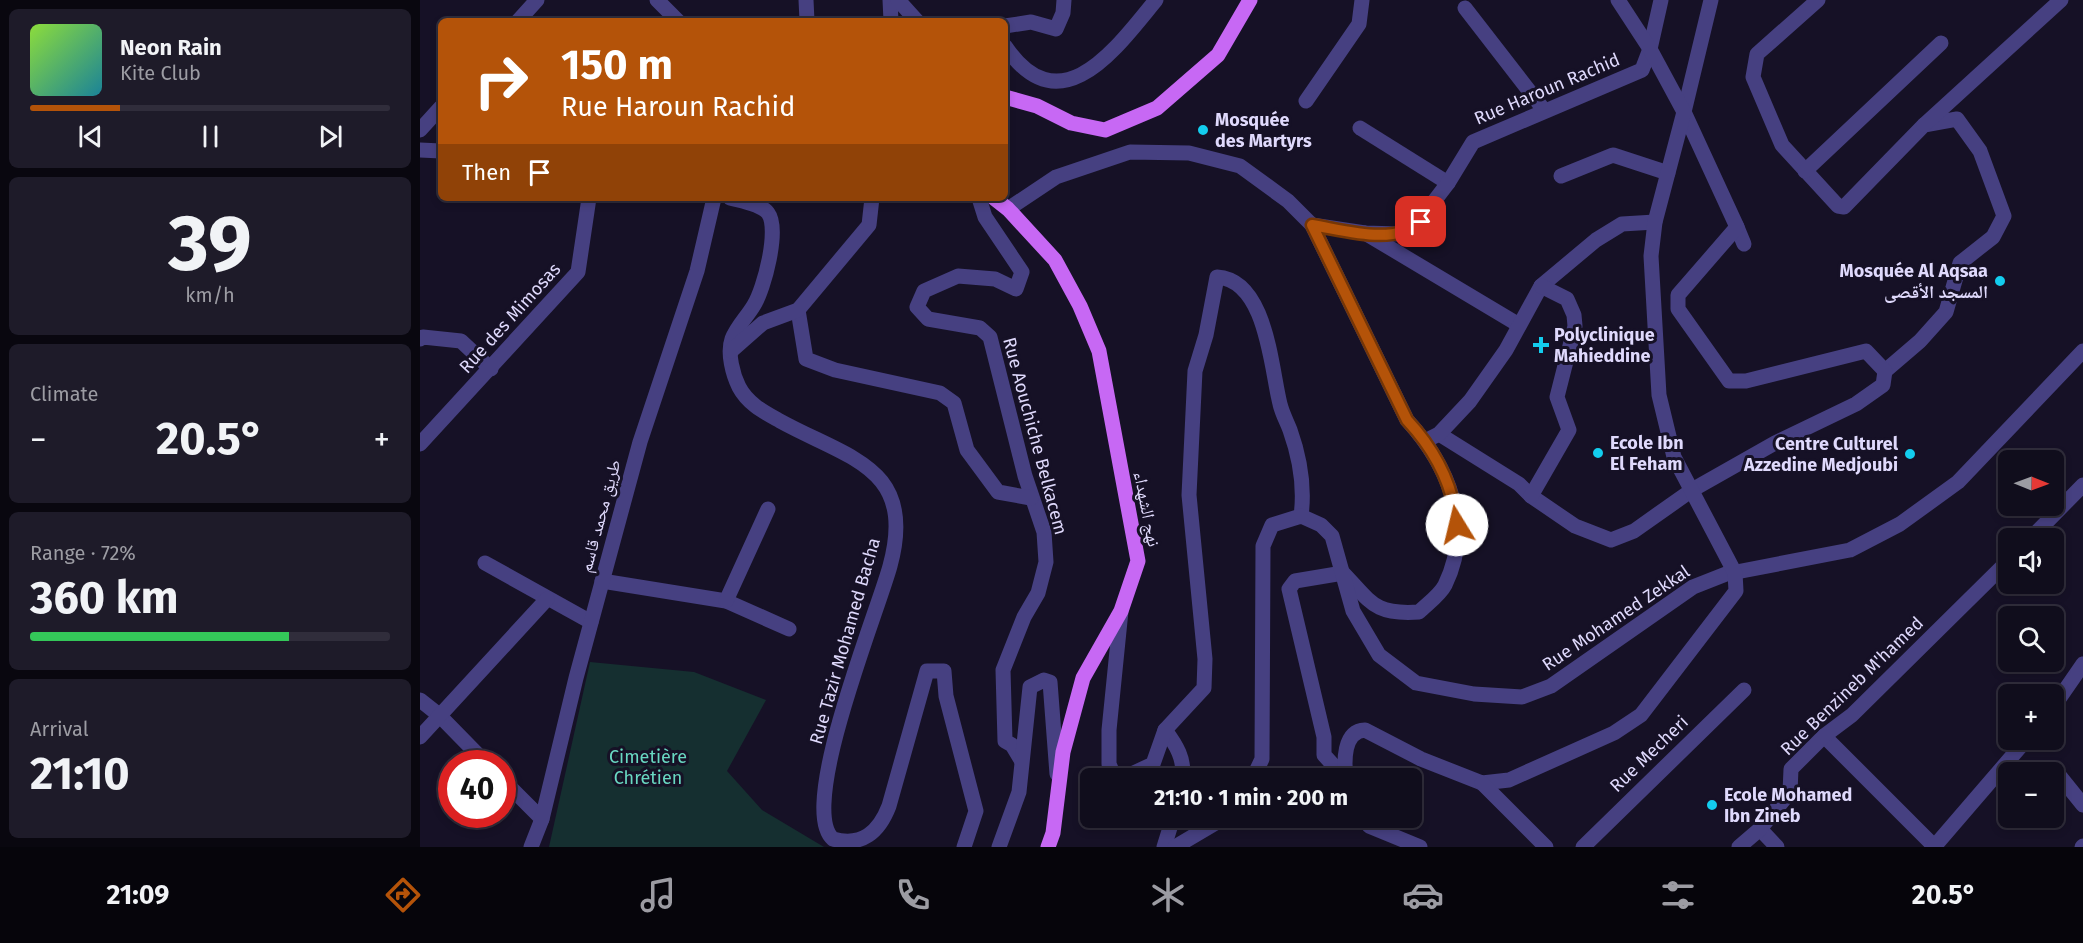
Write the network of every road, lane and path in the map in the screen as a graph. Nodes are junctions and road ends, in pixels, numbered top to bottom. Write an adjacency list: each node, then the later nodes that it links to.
1 (537, 0): 16 (street)
2 (657, 0): 17 (street)
3 (806, 0): 18 (street)
4 (890, 0): 19 (street)
5 (898, 0): 20 (street)
6 (1064, 0): 21 (street)
7 (1156, 0): 24 (street)
8 (1250, 0): 25 (main road)
9 (1362, 0): 26 (street)
10 (1618, 0): 23 (street)
11 (1661, 0): 23 (street, Rue Haroun Rachid)
12 (1711, 0): 29 (street)
13 (1818, 0): 35 (street)
14 (2061, 0): 30 (street)
15 (1465, 8): 28 (street)
16 (521, 18)
17 (675, 18)
18 (807, 18)
19 (891, 18)
20 (914, 18)
21 (1008, 26)
22 (1941, 43): 35 (street)
23 (1650, 49): 28 (street, Rue Haroun Rachid); 29 (street)
24 (1008, 50)
25 (1008, 98)
26 (1306, 101)
27 (438, 110): 32 (street)
28 (1544, 110): 38 (street, Rue Haroun Rachid)
29 (1684, 111): 36 (street); 48 (street)
30 (1924, 125): 35 (street); 58 (street)
31 (1360, 128): 38 (street)
32 (420, 130)
33 (420, 150): 34 (street)
34 (438, 151)
35 (1805, 171)
36 (1668, 173): 37 (street); 46 (street)
37 (1561, 176)
38 (1448, 183): 49 (street, Rue Haroun Rachid)
39 (589, 201): 57 (street, Rue des Mimosas)
40 (713, 201): 72 (street, طريق محمد قاسم)
41 (740, 201): 55 (street, Rue Tazir Mohamed Bacha)
42 (872, 201): 52 (street)
43 (980, 201): 64 (street, Rue Aouchiche Belkacem)
44 (998, 201): 45 (main road, نهج الشهداء)
45 (1008, 209): 47 (street); 75 (main road, نهج الشهداء)
46 (1655, 222): 51 (street); 62 (street)
47 (1312, 225): 49 (street, Rue Haroun Rachid); 59 (street)
48 (1737, 227): 50 (street); 58 (street)
49 (1365, 233): 53 (street)
50 (1744, 244)
51 (1541, 285): 53 (street); 63 (street)
52 (798, 310): 55 (street); 64 (street)
53 (1519, 325): 59 (street)
54 (420, 339): 57 (street)
55 (731, 351): 107 (street, Rue Tazir Mohamed Bacha)
56 (2083, 351): 71 (street, Rue Mohamed Zekkal)
57 (491, 369): 60 (street, Rue des Mimosas)
58 (1885, 371): 62 (street)
59 (1432, 437): 63 (street); 70 (street)
60 (420, 444)
61 (2083, 485): 67 (street)
62 (1692, 490): 63 (street); 71 (street)
63 (1531, 496)
64 (1031, 498): 88 (street, Rue Aouchiche Belkacem)
65 (768, 509): 74 (street)
66 (1301, 516): 70 (street, Rue Mohamed Zekkal); 83 (street); 92 (street)
67 (2041, 528)
68 (485, 563): 73 (street)
69 (1998, 571): 84 (street, Rue Benzineb M'hamed)
70 (1343, 573): 71 (street, Rue Mohamed Zekkal); 93 (street)
71 (1735, 573): 96 (street)
72 (602, 581): 74 (street); 76 (street, طريق محمد قاسم)
73 (547, 599): 76 (street); 82 (street)
74 (726, 601): 77 (street)
75 (1121, 611): 89 (street); 97 (main road, نهج الشهداء)
76 (591, 622): 100 (street, طريق محمد قاسم)
77 (789, 629)
78 (2083, 664): 80 (street)
79 (1744, 690): 114 (street, Rue Mecheri)
80 (2064, 692)
81 (420, 700): 82 (street)
82 (439, 715): 85 (street); 86 (street)
83 (1165, 730): 90 (street); 91 (street)
84 (1824, 736): 104 (street, Rue Benzineb M'hamed); 117 (street)
85 (420, 737)
86 (473, 750)
87 (2017, 750): 117 (street)
88 (1021, 760): 97 (street); 108 (street)
89 (1111, 768)
90 (1144, 768)
91 (1184, 768)
92 (1258, 768)
93 (1336, 768)
94 (1344, 768): 96 (street)
95 (2064, 781): 99 (street)
96 (1482, 783): 113 (street)
97 (1058, 790): 109 (main road, نهج الشهداء)
98 (516, 793): 100 (street)
99 (2083, 805)
100 (542, 819): 106 (street, طريق محمد قاسم)
101 (1170, 828): 110 (street)
102 (1207, 828): 111 (street)
103 (1373, 828): 105 (street)
104 (1760, 829): 115 (street, Rue Benzineb M'hamed); 116 (street)
105 (1403, 844): 112 (street)
106 (531, 847)
107 (964, 847)
108 (999, 847)
109 (1048, 847)
110 (1164, 847)
111 (1175, 847)
112 (1420, 847)
113 (1546, 847)
114 (1583, 847)
115 (1739, 847)
116 (1777, 847)
117 (1935, 847)

